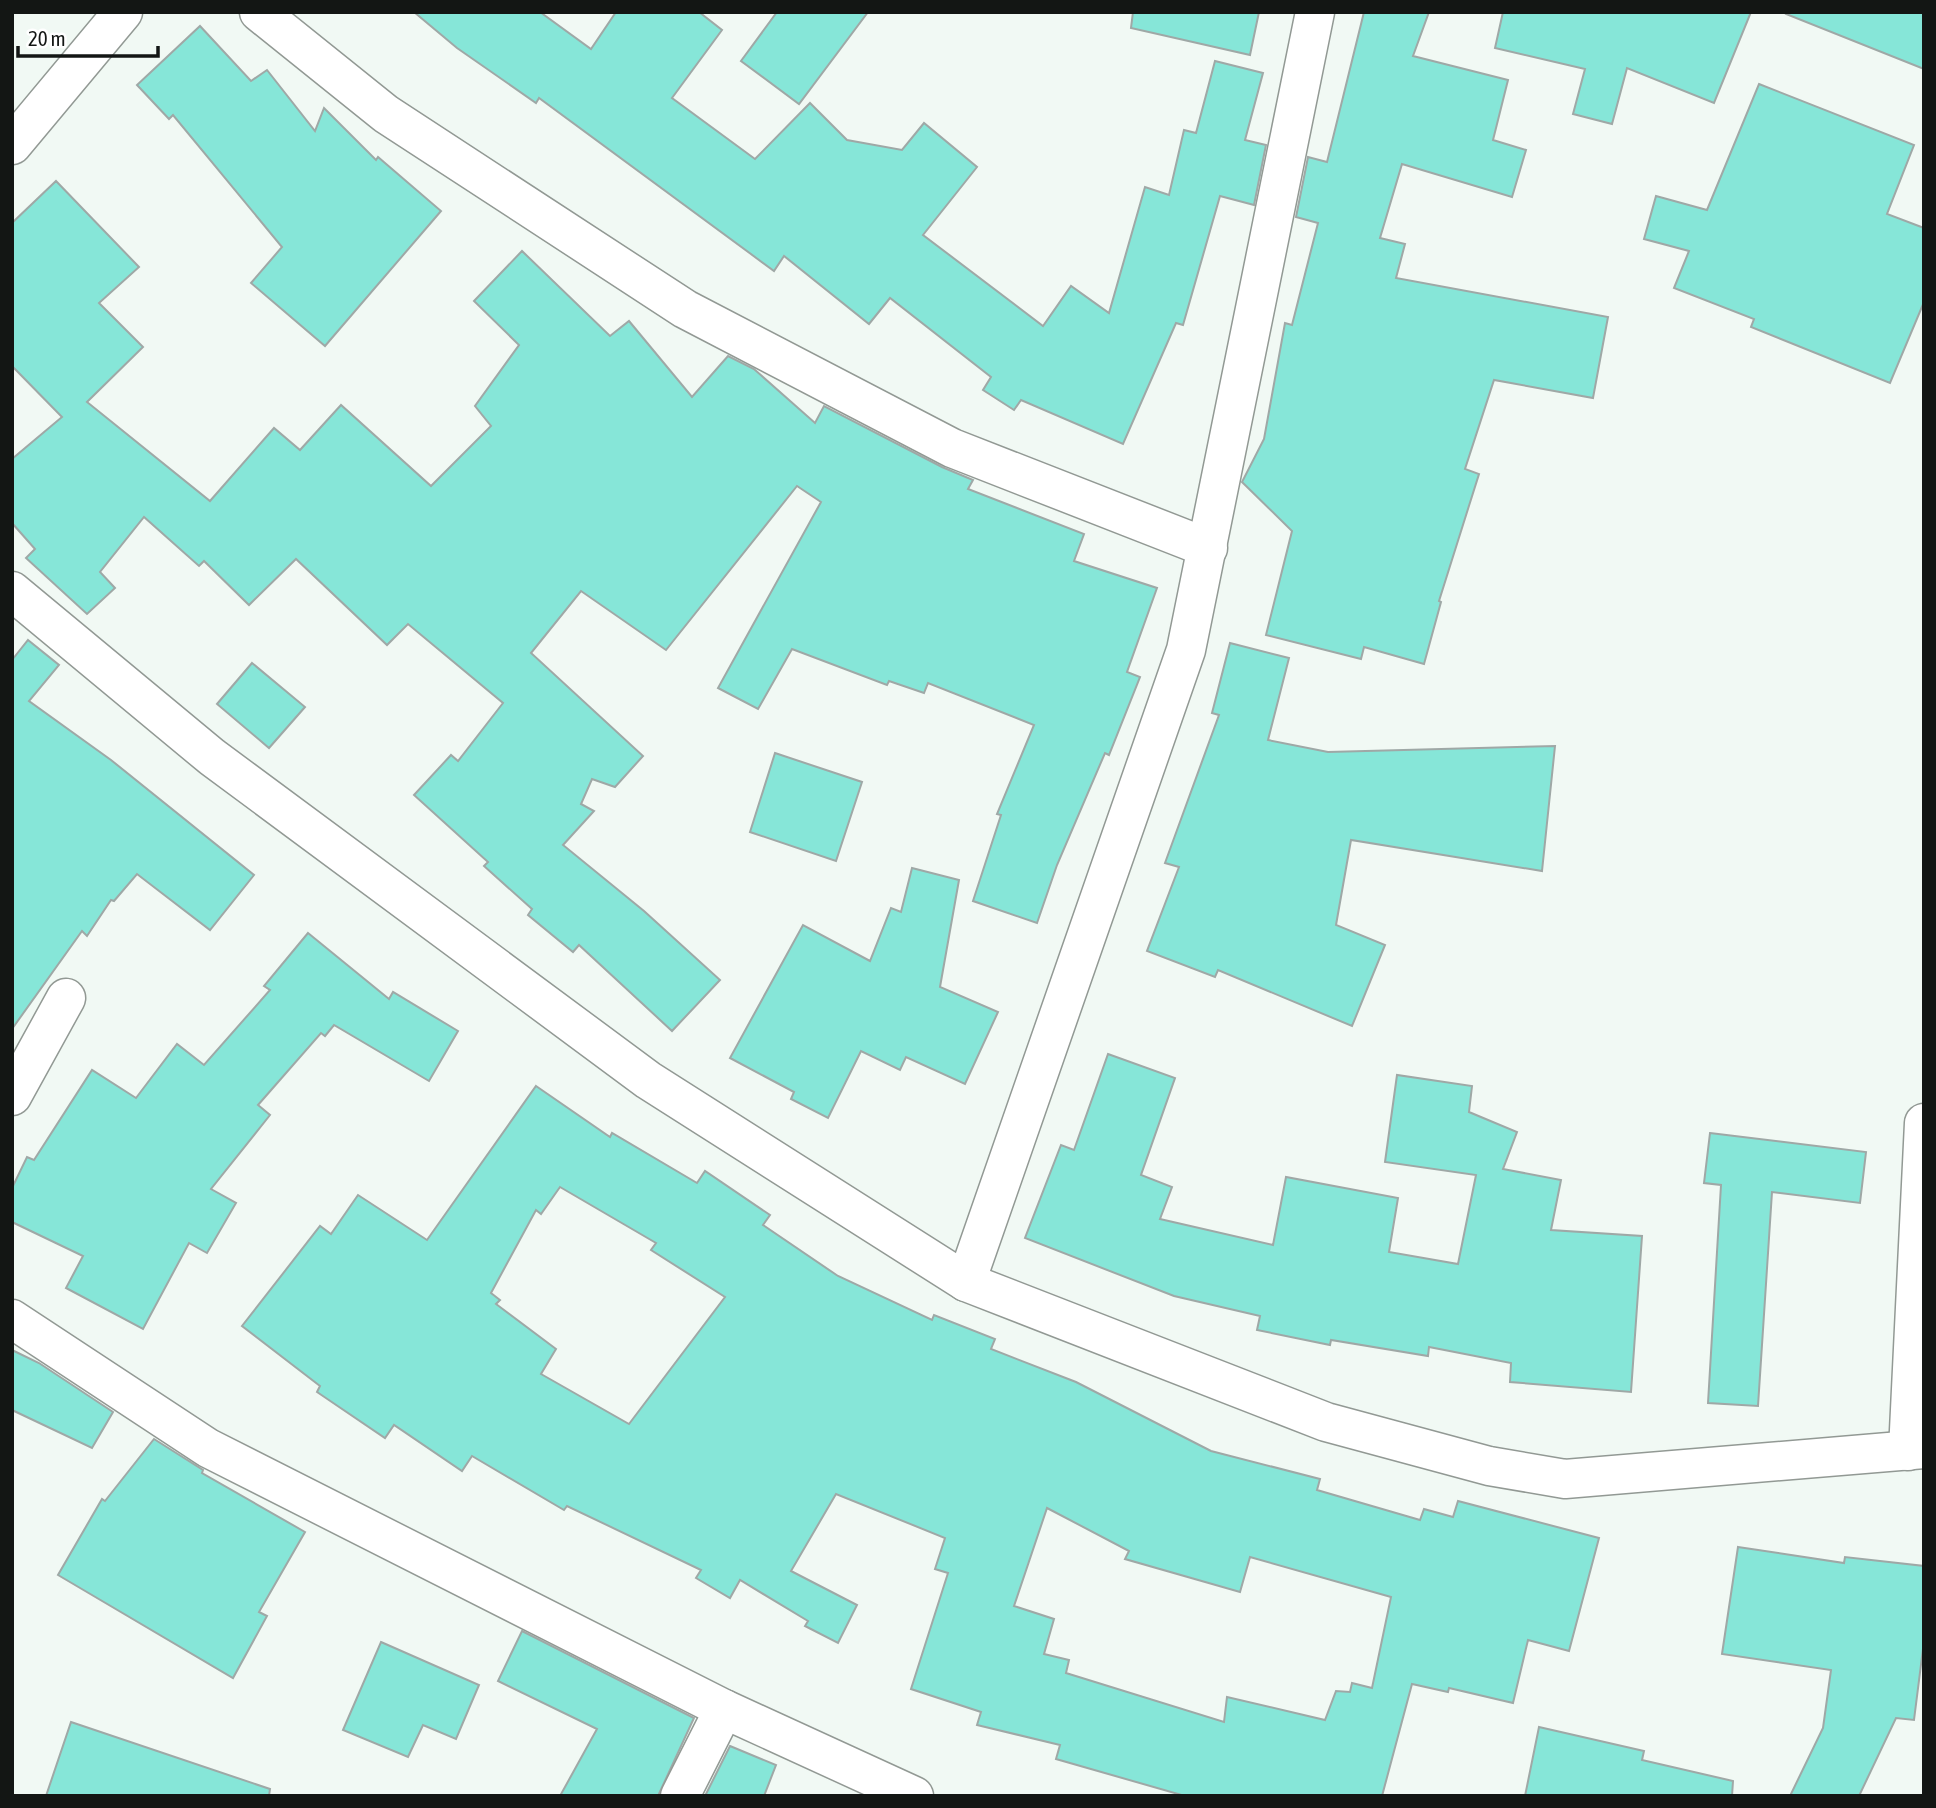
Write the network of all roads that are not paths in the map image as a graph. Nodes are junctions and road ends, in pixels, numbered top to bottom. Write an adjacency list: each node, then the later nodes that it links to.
1 (123, 12): 4 (street)
2 (260, 12): 5 (street)
3 (1315, 12): 5 (street)
4 (12, 145)
5 (1208, 548): 10 (street)
6 (12, 591): 10 (street)
7 (66, 998): 8 (street)
8 (12, 1096)
9 (1924, 1123): 12 (street)
10 (967, 1282): 12 (street)
11 (12, 1319): 13 (street)
12 (1916, 1450)
13 (724, 1709): 14 (street); 15 (street)
14 (680, 1796)
15 (914, 1796)

